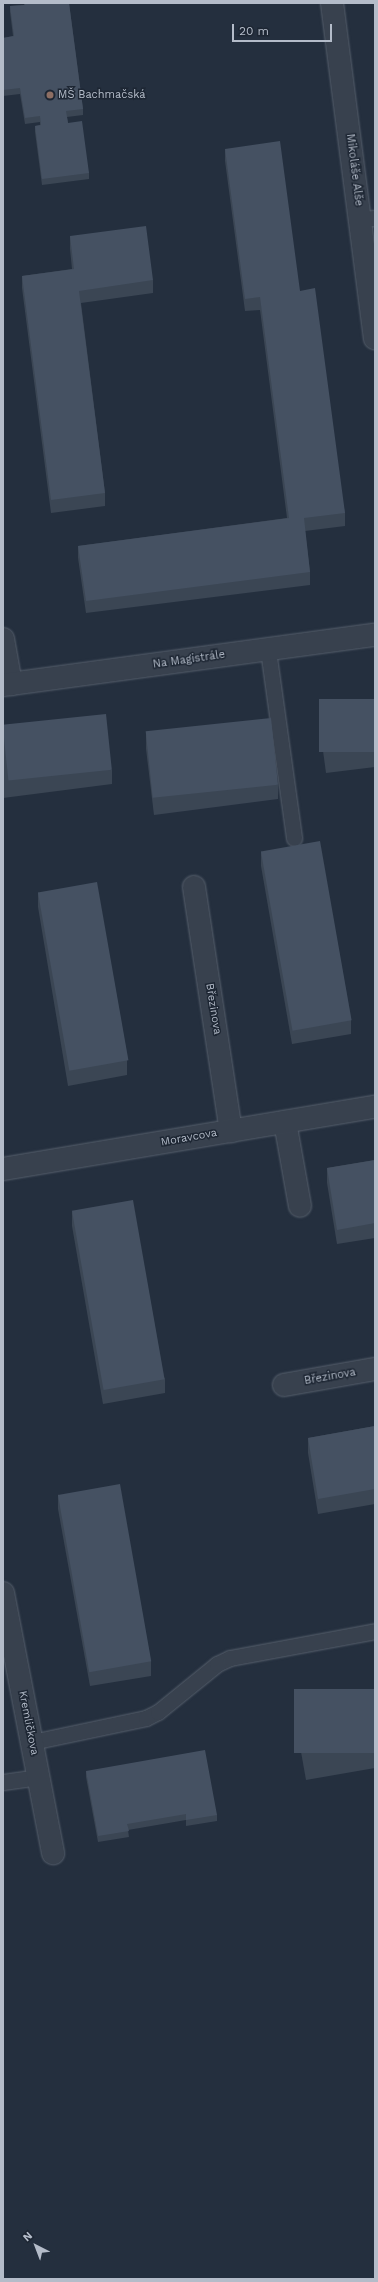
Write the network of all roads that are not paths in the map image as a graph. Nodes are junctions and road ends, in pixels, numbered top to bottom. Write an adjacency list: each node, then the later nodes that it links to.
1 (332, 3): 2 (street, Mikoláše Alše)
2 (367, 218): 3 (street, Mikoláše Alše)
3 (375, 338)
4 (375, 635): 6 (street, Na Magistrále)
5 (3, 639): 7 (street)
6 (268, 650): 7 (street, Na Magistrále); 8 (lane)
7 (7, 684)
8 (294, 838)
9 (194, 887): 12 (street, Březinova)
10 (375, 1107): 11 (street, Moravcova)
11 (285, 1122): 12 (street, Moravcova); 14 (street)
12 (231, 1131): 13 (street, Moravcova)
13 (3, 1169)
14 (300, 1206)
15 (375, 1369): 16 (street, Březinova)
16 (284, 1385)
17 (3, 1597): 19 (street, Kremličkova)
18 (375, 1631): 19 (lane)
19 (32, 1742): 20 (street, Kremličkova)
20 (39, 1777): 21 (lane); 22 (street, Kremličkova)
21 (3, 1782)
22 (53, 1853)

